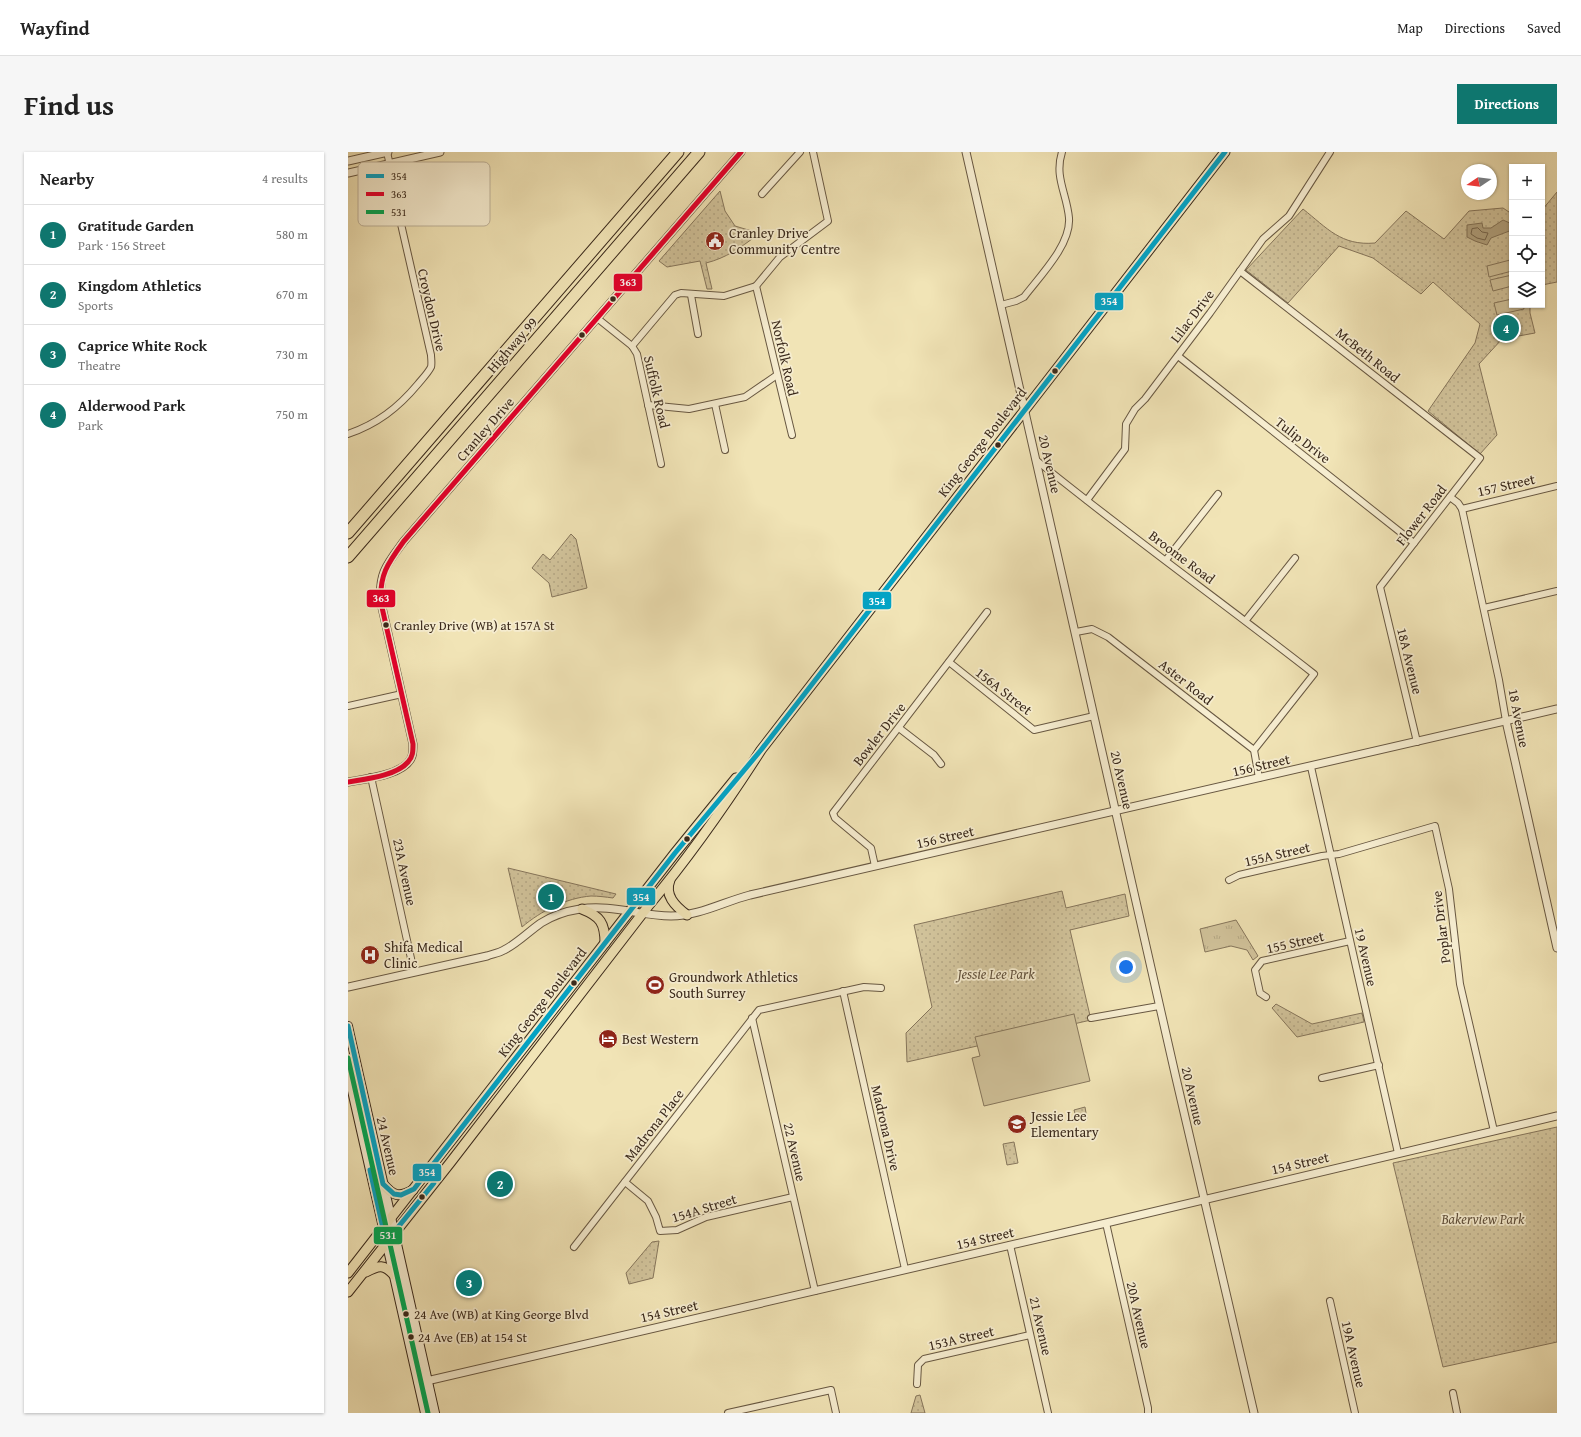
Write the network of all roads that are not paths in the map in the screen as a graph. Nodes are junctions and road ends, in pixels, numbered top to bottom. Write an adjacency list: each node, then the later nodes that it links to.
1 (387, 152): 12 (street); 13 (street, Croydon Drive)
2 (440, 152): 14 (street)
3 (678, 152): 42 (highway, Highway 99)
4 (699, 152): 44 (highway, Highway 99)
5 (741, 152): 23 (street, Cranley Drive)
6 (800, 152): 17 (street)
7 (813, 152): 20 (street)
8 (966, 152): 22 (street, 20 Avenue)
9 (1062, 152): 22 (street)
10 (1224, 152): 30 (main road, King George Boulevard)
11 (1330, 152): 19 (street, Lilac Drive)
12 (348, 161)
13 (389, 162)
14 (398, 162)
15 (358, 171): 16 (street)
16 (348, 173)
17 (762, 194)
18 (401, 226): 31 (street, Croydon Drive)
19 (1240, 271): 26 (street, Lilac Drive); 34 (street, McBeth Road)
20 (756, 286): 21 (street); 27 (street, Norfolk Road)
21 (691, 295): 24 (street); 25 (street)
22 (1001, 305): 30 (street, 20 Avenue)
23 (597, 318): 25 (street, Suffolk Road); 54 (street, Cranley Drive)
24 (698, 334)
25 (632, 346): 29 (street, Suffolk Road)
26 (1178, 356): 40 (street, Lilac Drive); 43 (street, Tulip Drive)
27 (777, 375): 28 (street); 32 (street, Norfolk Road)
28 (715, 404): 29 (street); 33 (street)
29 (648, 405): 36 (street, Suffolk Road)
30 (1025, 410): 35 (street, 20 Avenue); 61 (main road, King George Boulevard)
31 (348, 434)
32 (792, 435)
33 (725, 450)
34 (1480, 458): 39 (street, Flower Road)
35 (1036, 460): 40 (street, Broome Road); 52 (street, 20 Avenue)
36 (661, 464)
37 (1557, 486): 41 (street, 157 Street)
38 (1218, 494): 46 (street)
39 (1450, 498): 41 (street); 43 (street, Flower Road)
40 (1087, 500): 46 (street, Broome Road)
41 (1462, 508): 49 (street, 18 Avenue)
42 (348, 533)
43 (1414, 544): 47 (street, Flower Road)
44 (348, 557)
45 (1294, 558): 51 (street)
46 (1166, 560): 51 (street, Broome Road)
47 (1380, 587): 60 (street, 18A Avenue)
48 (1557, 592): 49 (street)
49 (1484, 608): 58 (street, 18 Avenue)
50 (987, 612): 53 (street, Bowler Drive)
51 (1246, 620): 62 (street, Broome Road)
52 (1076, 632): 57 (street, 20 Avenue); 62 (street, Aster Road)
53 (949, 662): 57 (street, 156A Street); 59 (street, Bowler Drive)
54 (402, 694): 55 (street); 65 (street, Cranley Drive)
55 (348, 706)
56 (1557, 709): 58 (street, 156 Street)
57 (1094, 716): 68 (street, 20 Avenue)
58 (1506, 721): 60 (street, 156 Street); 79 (street, 18 Avenue)
59 (899, 728): 63 (street); 70 (street, Bowler Drive)
60 (1417, 742): 64 (street, 156 Street)
61 (761, 750): 71 (main road, King George Boulevard); 74 (main road, King George Boulevard)
62 (1254, 750): 66 (street)
63 (941, 764)
64 (1311, 767): 66 (street, 156 Street); 69 (street, 19 Avenue)
65 (371, 777): 67 (street); 80 (street, 23A Avenue)
66 (1259, 778): 68 (street, 156 Street)
67 (348, 782)
68 (1116, 810): 70 (street, 156 Street); 85 (street, 20 Avenue)
69 (1331, 855): 72 (street, 155A Street); 77 (street, 19 Avenue); 97 (street, Poplar Drive)
70 (875, 866): 76 (street, 156 Street)
71 (671, 878): 75 (main road, King George Boulevard); 76 (main road)
72 (1229, 880)
73 (582, 908): 74 (street, 156 Street); 78 (main road); 80 (street, 156 Street)
74 (630, 911): 75 (street, 156 Street); 78 (main road, King George Boulevard)
75 (642, 913): 76 (street, 156 Street); 90 (main road, King George Boulevard)
76 (687, 914)
77 (1350, 941): 84 (street, 155 Street); 91 (street, 19 Avenue)
78 (605, 943): 86 (main road, King George Boulevard)
79 (1557, 948)
80 (414, 972): 81 (street, 156 Street)
81 (348, 987)
82 (882, 988): 83 (street)
83 (843, 991): 87 (street); 111 (street, Madrona Drive)
84 (1266, 997)
85 (1159, 1006): 88 (street); 103 (street, 20 Avenue)
86 (553, 1010): 90 (main road); 93 (main road, King George Boulevard)
87 (752, 1018): 99 (street, Madrona Place); 102 (street, 22 Avenue)
88 (1091, 1018)
89 (348, 1026): 100 (main road, 24 Avenue)
90 (536, 1051): 96 (main road, King George Boulevard)
91 (1379, 1065): 94 (street); 98 (street, 19 Avenue)
92 (348, 1073): 106 (main road, 24 Avenue)
93 (505, 1073): 96 (main road); 101 (main road, King George Boulevard)
94 (1322, 1078)
95 (1557, 1116): 97 (street, 154 Street)
96 (481, 1123): 107 (main road, King George Boulevard)
97 (1494, 1131): 98 (street, 154 Street)
98 (1398, 1153): 103 (street, 154 Street)
99 (625, 1182): 102 (street, 154A Street); 110 (street, Madrona Place)
100 (383, 1184): 101 (main road); 104 (main road, 24 Avenue)
101 (414, 1189): 104 (main road, King George Boulevard)
102 (793, 1197): 115 (street, 22 Avenue)
103 (1204, 1199): 105 (street, 154 Street); 129 (street, 20 Avenue)
104 (391, 1219): 106 (main road, King George Boulevard); 107 (main road, 24 Avenue)
105 (1106, 1223): 109 (street, 154 Street); 128 (street, 20A Avenue)
106 (383, 1228): 108 (main road, 24 Avenue); 112 (main road, King George Boulevard)
107 (394, 1232): 108 (main road, King George Boulevard); 119 (main road, 24 Avenue)
108 (386, 1242): 113 (main road, King George Boulevard); 114 (main road, 24 Avenue)
109 (1010, 1245): 111 (street, 154 Street); 118 (street, 21 Avenue)
110 (574, 1247)
111 (905, 1269): 115 (street, 154 Street)
112 (348, 1273)
113 (361, 1275): 114 (main road); 116 (main road, King George Boulevard)
114 (394, 1275): 120 (main road, 24 Avenue)
115 (815, 1290): 119 (street, 154 Street)
116 (348, 1292)
117 (1330, 1301): 130 (street, 19A Avenue)
118 (1030, 1335): 121 (street, 153A Street); 127 (street, 21 Avenue)
119 (428, 1380): 120 (street, 154 Street); 124 (main road, 24 Avenue)
120 (418, 1383): 123 (main road, 24 Avenue)
121 (917, 1384)
122 (1453, 1393): 131 (street)
123 (425, 1413)
124 (435, 1413)
125 (728, 1413): 126 (street)
126 (836, 1413)
127 (1048, 1413)
128 (1148, 1413)
129 (1254, 1413)
130 (1355, 1413)
131 (1458, 1413)

